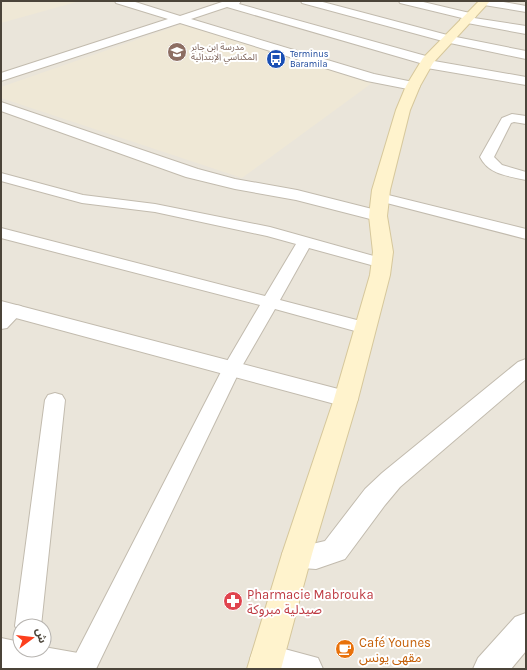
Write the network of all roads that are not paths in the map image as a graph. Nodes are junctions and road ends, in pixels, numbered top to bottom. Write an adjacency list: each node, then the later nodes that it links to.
1 (120, 1): 10 (street)
2 (306, 1): 8 (street)
3 (404, 1): 9 (street)
4 (232, 2): 10 (street); 11 (street)
5 (484, 2): 7 (street); 9 (street)
6 (363, 4): 8 (street)
7 (526, 9)
8 (343, 11): 11 (street); 13 (street)
9 (468, 18): 12 (street); 13 (street)
10 (181, 20): 14 (street); 17 (street)
11 (301, 26): 14 (street); 16 (street)
12 (526, 30)
13 (450, 39): 15 (street); 16 (street)
14 (256, 43): 19 (street)
15 (526, 55)
16 (427, 62): 18 (street); 19 (street)
17 (1, 77)
18 (526, 81)
19 (412, 86): 24 (street)
20 (1, 106): 24 (street)
21 (526, 120): 22 (lane)
22 (526, 176)
23 (1, 177): 27 (lane)
24 (379, 206): 26 (lane); 28 (street)
25 (1, 233): 29 (lane)
26 (526, 234)
27 (305, 242): 28 (lane); 29 (lane)
28 (382, 263): 31 (street)
29 (270, 302): 31 (lane); 33 (lane)
30 (6, 314): 33 (street)
31 (366, 328): 34 (street)
32 (526, 366): 36 (street)
33 (232, 368): 34 (street); 42 (lane)
34 (346, 399): 36 (street)
35 (55, 400): 37 (lane)
36 (297, 554): 40 (street)
37 (24, 618)
38 (526, 627): 44 (street)
39 (50, 658): 41 (street)
40 (265, 664): 43 (street)
41 (78, 669)
42 (82, 669)
43 (306, 669)
44 (490, 669)

